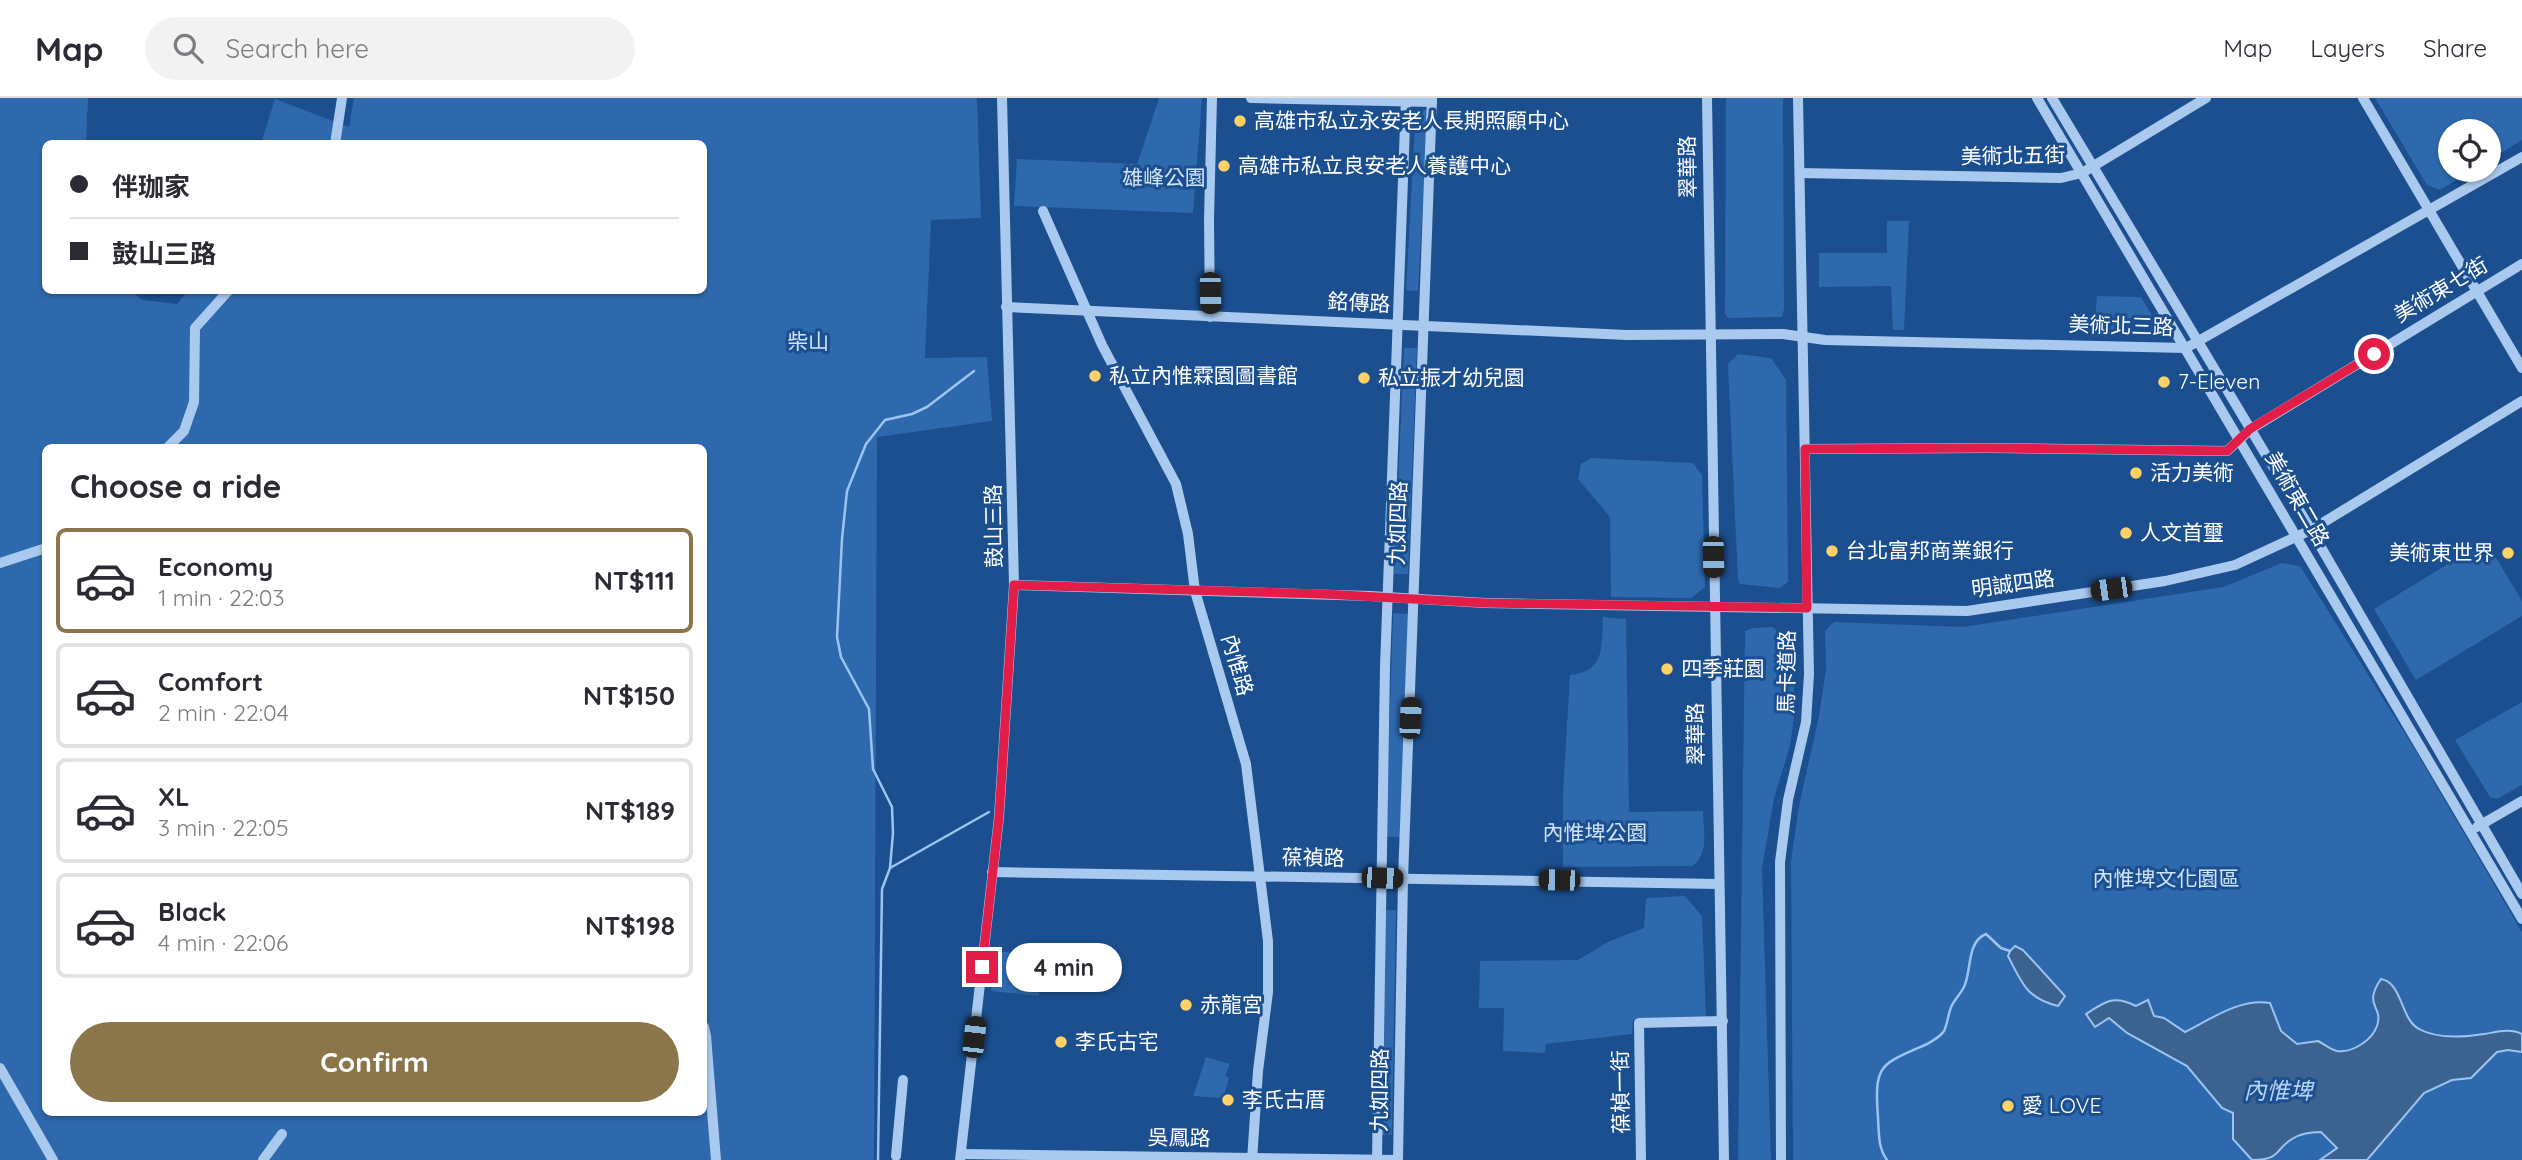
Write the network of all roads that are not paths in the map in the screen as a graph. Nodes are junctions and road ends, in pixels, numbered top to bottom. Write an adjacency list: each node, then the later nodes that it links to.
1 (342, 98): 13 (street)
2 (1002, 98): 23 (street, 鼓山三路)
3 (1212, 98): 25 (street)
4 (1251, 98): 11 (street)
5 (1707, 98): 28 (street, 翠華路)
6 (1798, 98): 16 (street, 馬卡道路)
7 (2037, 98): 17 (street, 美術東二路)
8 (2052, 98): 15 (street, 美術東二路)
9 (2206, 98): 15 (street, 美術北五街)
10 (2363, 98): 19 (street)
11 (1406, 100): 12 (street); 26 (street, 九如四路)
12 (1432, 100): 27 (street, 九如四路)
13 (336, 140)
14 (2522, 157): 19 (street, 美術北三路)
15 (2093, 166): 17 (street, 美術北五街); 30 (street, 美術東二路)
16 (1800, 173): 17 (street, 美術北五街); 29 (street, 馬卡道路)
17 (2082, 173): 31 (street, 美術東二路)
18 (1043, 211): 24 (street, 內惟路)
19 (2430, 211): 21 (street); 30 (street, 美術北三路)
20 (2522, 264): 21 (street, 美術東七街)
21 (2477, 291): 32 (street); 34 (street, 美術東七街)
22 (225, 294): 36 (street)
23 (1006, 307): 24 (street, 銘傳路); 42 (street, 鼓山三路)
24 (1086, 311): 25 (street, 銘傳路); 43 (street, 內惟路)
25 (1210, 317): 26 (street, 銘傳路)
26 (1397, 324): 27 (street, 銘傳路); 44 (street, 九如四路)
27 (1424, 326): 28 (street, 銘傳路); 45 (street, 九如四路)
28 (1710, 334): 29 (street, 美術北三路); 46 (street, 翠華路)
29 (1802, 337): 31 (street, 美術北三路); 37 (street, 馬卡道路)
30 (2198, 341): 31 (street, 美術北三路); 34 (street, 美術東二路)
31 (2186, 348): 35 (street, 美術東二路)
32 (2522, 368)
33 (2522, 401): 38 (street, 明誠四路)
34 (2250, 429): 35 (street, 美術東七街); 38 (street, 美術東二路)
35 (2240, 440): 37 (street); 39 (street, 美術東二路)
36 (171, 444)
37 (1805, 449): 47 (street, 馬卡道路)
38 (2311, 530): 39 (street, 明誠四路); 49 (street, 美術東二路)
39 (2297, 537): 47 (street, 明誠四路); 50 (street, 美術東二路)
40 (42, 549): 41 (street)
41 (0, 563)
42 (1014, 585): 43 (street, 明誠四路); 51 (street, 鼓山三路)
43 (1195, 591): 44 (street, 明誠四路); 52 (street, 內惟路)
44 (1388, 596): 45 (street, 明誠四路); 53 (street, 九如四路)
45 (1415, 600): 46 (street, 明誠四路); 54 (street, 九如四路)
46 (1714, 608): 47 (street, 明誠四路); 55 (street, 翠華路)
47 (1807, 608): 73 (street, 馬卡道路)
48 (2522, 801): 49 (street)
49 (2481, 824): 50 (street); 56 (street, 美術東二路)
50 (2470, 831): 57 (street, 美術東二路)
51 (992, 872): 52 (street, 葆禎路); 64 (street, 鼓山三路)
52 (1260, 877): 53 (street, 葆禎路); 65 (street, 內惟路)
53 (1382, 878): 54 (street, 葆禎路); 69 (street, 九如四路)
54 (1403, 879): 55 (street, 葆禎路); 70 (street, 九如四路)
55 (1718, 884): 58 (street, 翠華路)
56 (2522, 894)
57 (2522, 919)
58 (1723, 1021): 71 (street, 葆楨一街); 72 (street, 翠華路)
59 (707, 1048): 68 (street)
60 (0, 1068): 66 (street)
61 (903, 1080): 63 (street)
62 (282, 1134): 67 (street)
63 (896, 1156)
64 (960, 1157): 65 (street, 吳鳳路)
65 (1252, 1159): 69 (street, 吳鳳路)
66 (53, 1160)
67 (263, 1160)
68 (716, 1160)
69 (1377, 1160): 70 (street, 吳鳳路)
70 (1398, 1160)
71 (1641, 1160)
72 (1724, 1160)
73 (1781, 1160)

